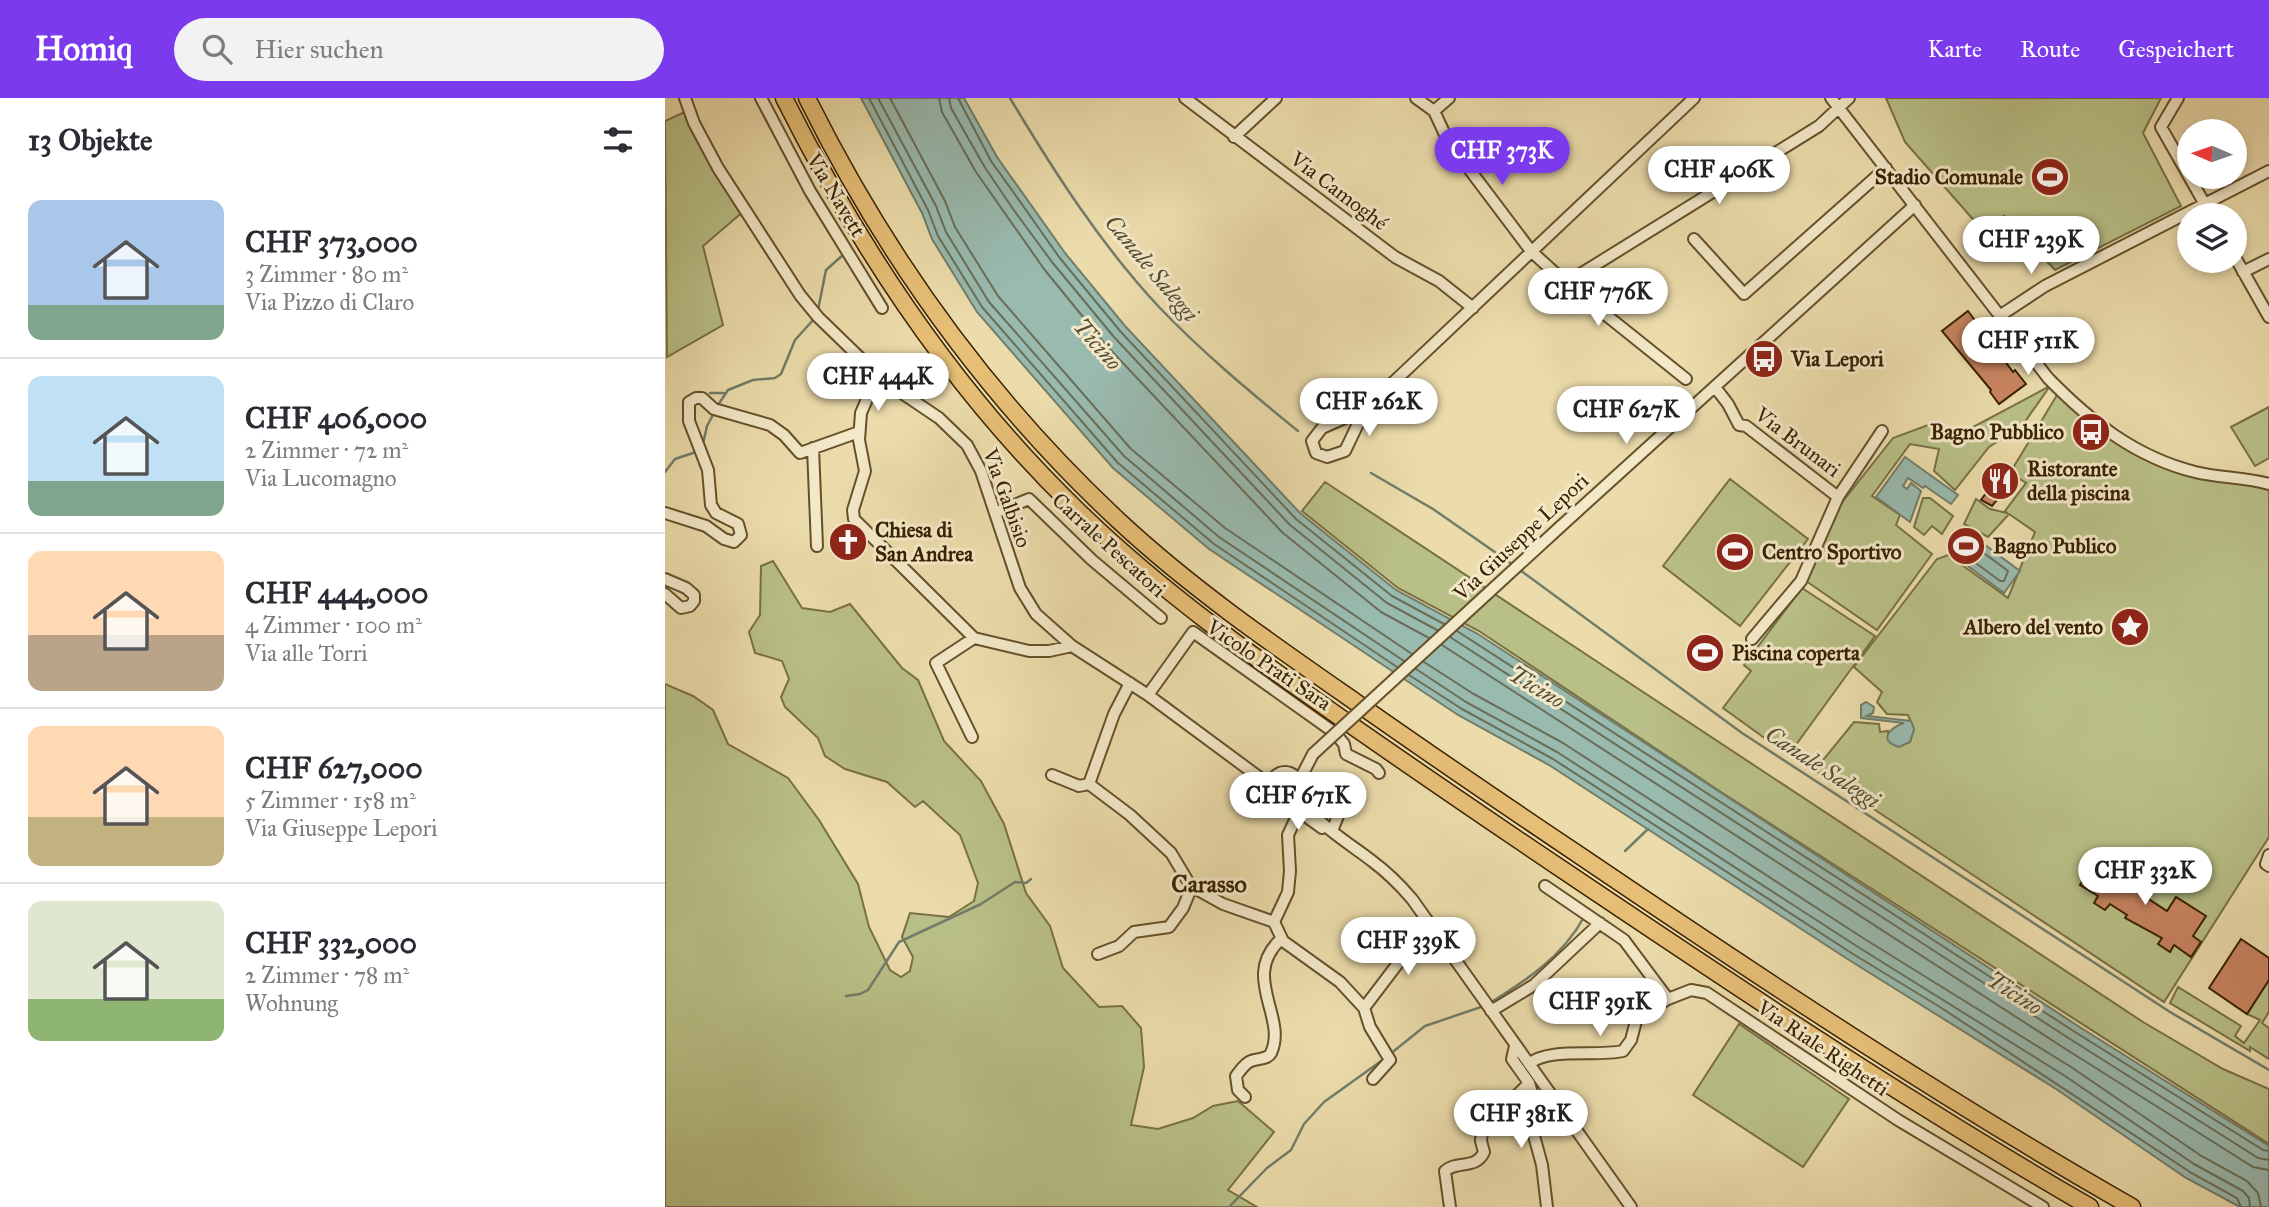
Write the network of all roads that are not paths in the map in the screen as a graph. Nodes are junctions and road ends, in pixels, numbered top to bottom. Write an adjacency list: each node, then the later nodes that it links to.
1 (685, 98): 33 (street, Via Galbisio)
2 (761, 98): 28 (street, Via Navett)
3 (784, 98): 82 (highway)
4 (807, 98): 83 (highway)
5 (1185, 98): 15 (street, Via Camoghé)
6 (1276, 98): 15 (street)
7 (1416, 98): 14 (street)
8 (1449, 98): 14 (street)
9 (1694, 98): 23 (street)
10 (1831, 98): 13 (street)
11 (1849, 98): 13 (street)
12 (2178, 98): 18 (street)
13 (1839, 108): 16 (street); 27 (street)
14 (1434, 111): 23 (street)
15 (1234, 136): 29 (street, Via Camoghé)
16 (1886, 168): 20 (street); 22 (street)
17 (2269, 171): 19 (street)
18 (2203, 203)
19 (2206, 203)
20 (1915, 205): 30 (street); 34 (street, Via Giuseppe Lepori)
21 (2177, 218): 30 (street)
22 (1694, 239)
23 (1531, 251): 27 (street); 29 (street)
24 (2269, 259): 25 (street)
25 (2247, 270)
26 (2244, 273): 31 (street)
27 (1566, 283): 32 (street)
28 (882, 308)
29 (1473, 308): 35 (street)
30 (2001, 315): 39 (street)
31 (2269, 317)
32 (1686, 379)
33 (887, 384): 37 (street); 42 (street, Via Galbisio)
34 (1715, 387): 40 (street, Via Brunari); 53 (street, Via Giuseppe Lepori, bridge)
35 (1365, 410): 35 (street)
36 (1882, 431): 40 (street, Via Brunari)
37 (859, 432): 38 (street); 47 (street)
38 (813, 448): 41 (street); 43 (street)
39 (2268, 483)
40 (1838, 497): 48 (street)
41 (665, 513)
42 (995, 513): 46 (street, Carrale Pescatori); 49 (street, Via Galbisio)
43 (817, 546)
44 (665, 579): 45 (street)
45 (665, 594)
46 (1161, 618)
47 (974, 638): 49 (street); 52 (street)
48 (1752, 639)
49 (1072, 646): 50 (street, Via Galbisio)
50 (1130, 683): 51 (street, Via Galbisio); 57 (street)
51 (1148, 695): 54 (street, Vicolo Prati Sara); 56 (street, Via Galbisio)
52 (972, 737)
53 (1312, 756): 56 (street, Via Giuseppe Lepori); 58 (street, Via Giuseppe Lepori)
54 (1379, 773)
55 (1052, 775): 57 (street)
56 (1277, 778): 58 (street); 60 (street)
57 (1089, 784): 63 (street)
58 (1298, 786): 60 (street); 61 (street)
59 (1350, 798): 62 (street)
60 (1287, 799): 61 (street)
61 (1300, 807): 62 (street); 65 (street)
62 (1332, 831): 68 (street)
63 (1192, 886): 65 (street); 69 (street)
64 (1545, 886): 66 (street)
65 (1274, 922): 67 (street)
66 (1599, 923): 70 (street); 72 (street)
67 (1281, 939): 71 (street); 77 (street)
68 (1444, 943): 71 (street); 72 (street)
69 (1098, 954)
70 (1668, 999): 74 (street, Via Riale Righetti); 81 (street, Via Riale Righetti)
71 (1364, 1008): 75 (street)
72 (1490, 1010): 73 (street)
73 (1515, 1046): 74 (street); 76 (street)
74 (1529, 1064): 80 (street)
75 (1373, 1079)
76 (1529, 1083): 78 (street); 79 (street)
77 (1245, 1097)
78 (1450, 1207)
79 (1546, 1207)
80 (1631, 1207)
81 (2043, 1207)
82 (2090, 1207)
83 (2132, 1207)

